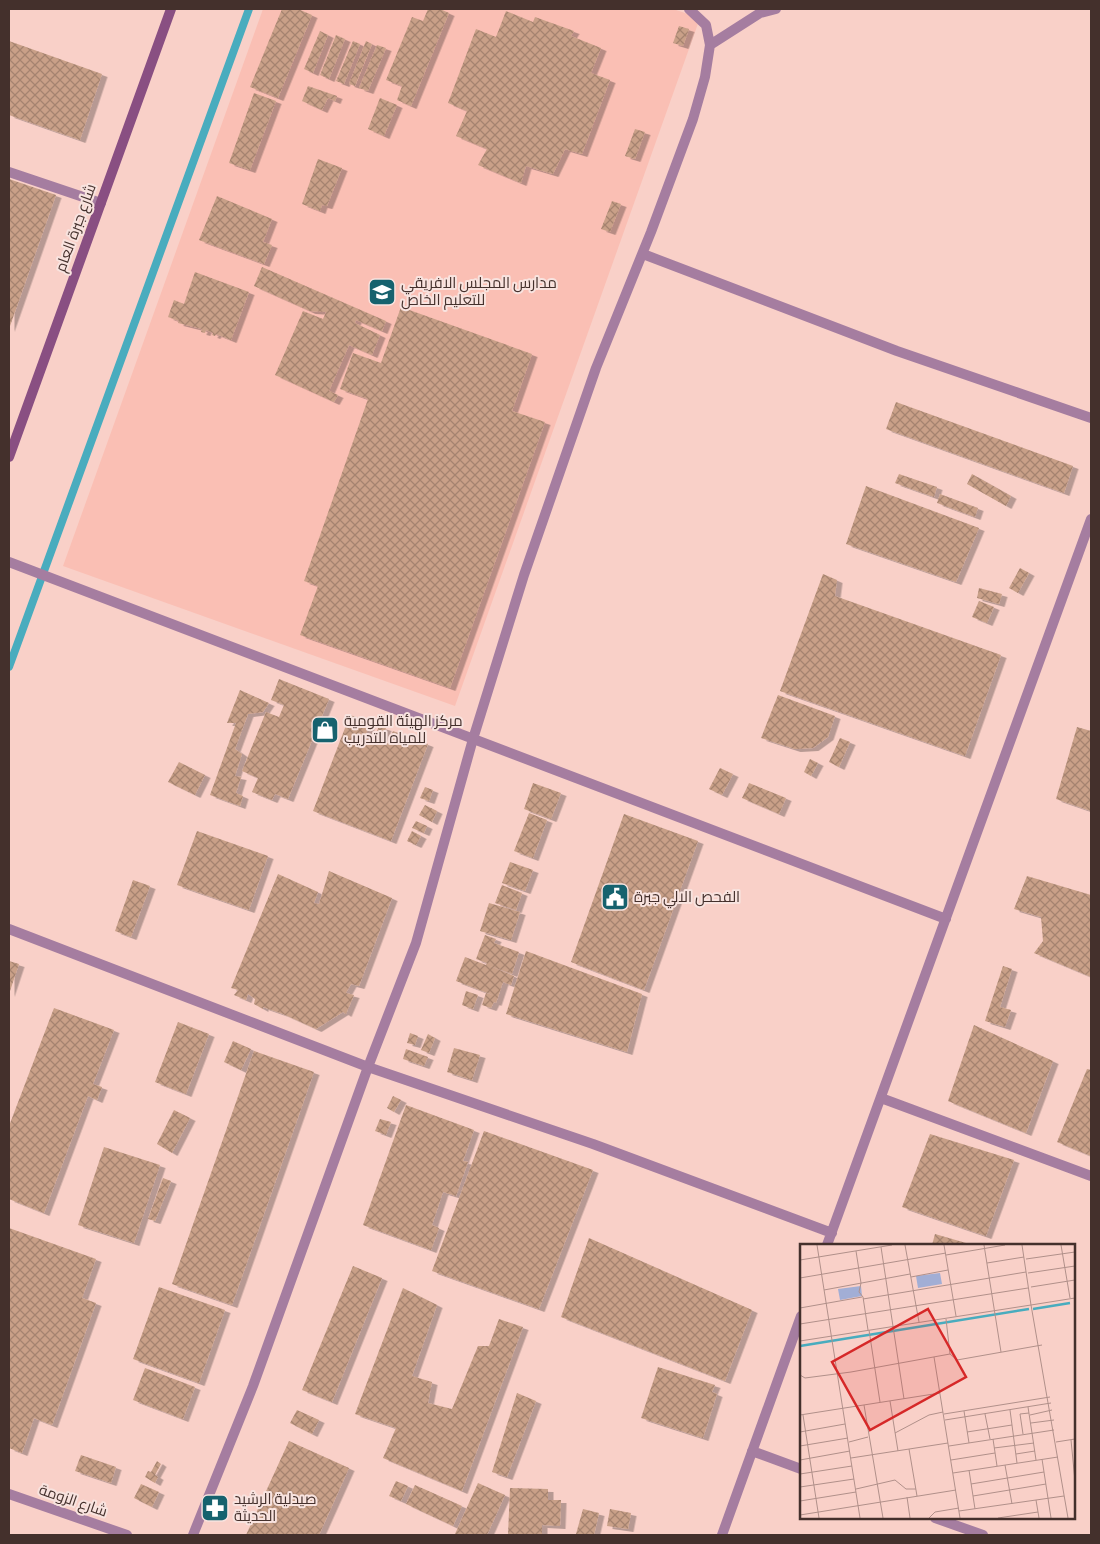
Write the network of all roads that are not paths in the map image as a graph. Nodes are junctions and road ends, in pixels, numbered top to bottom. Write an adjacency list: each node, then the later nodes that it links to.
1 (171, 9): 6 (main road, شارع جبرة العام)
2 (689, 9): 4 (street)
3 (776, 9): 4 (street)
4 (710, 44): 7 (street)
5 (9, 172): 6 (street)
6 (101, 203): 9 (main road, شارع جبرة العام)
7 (642, 254): 8 (street); 12 (street)
8 (1091, 418)
9 (9, 457)
10 (1091, 519): 13 (street)
11 (9, 562): 12 (street)
12 (473, 739): 13 (street); 15 (street)
13 (946, 919): 16 (street)
14 (9, 929): 15 (street)
15 (368, 1067): 18 (street); 26 (street)
16 (881, 1098): 17 (street); 18 (street)
17 (1091, 1176)
18 (832, 1233): 19 (street)
19 (827, 1244)
20 (800, 1319): 21 (street)
21 (752, 1451): 22 (street); 27 (street)
22 (800, 1469)
23 (9, 1494): 25 (street, شارع الزومة)
24 (938, 1519): 28 (street)
25 (127, 1535)
26 (192, 1535)
27 (722, 1535)
28 (982, 1535)

